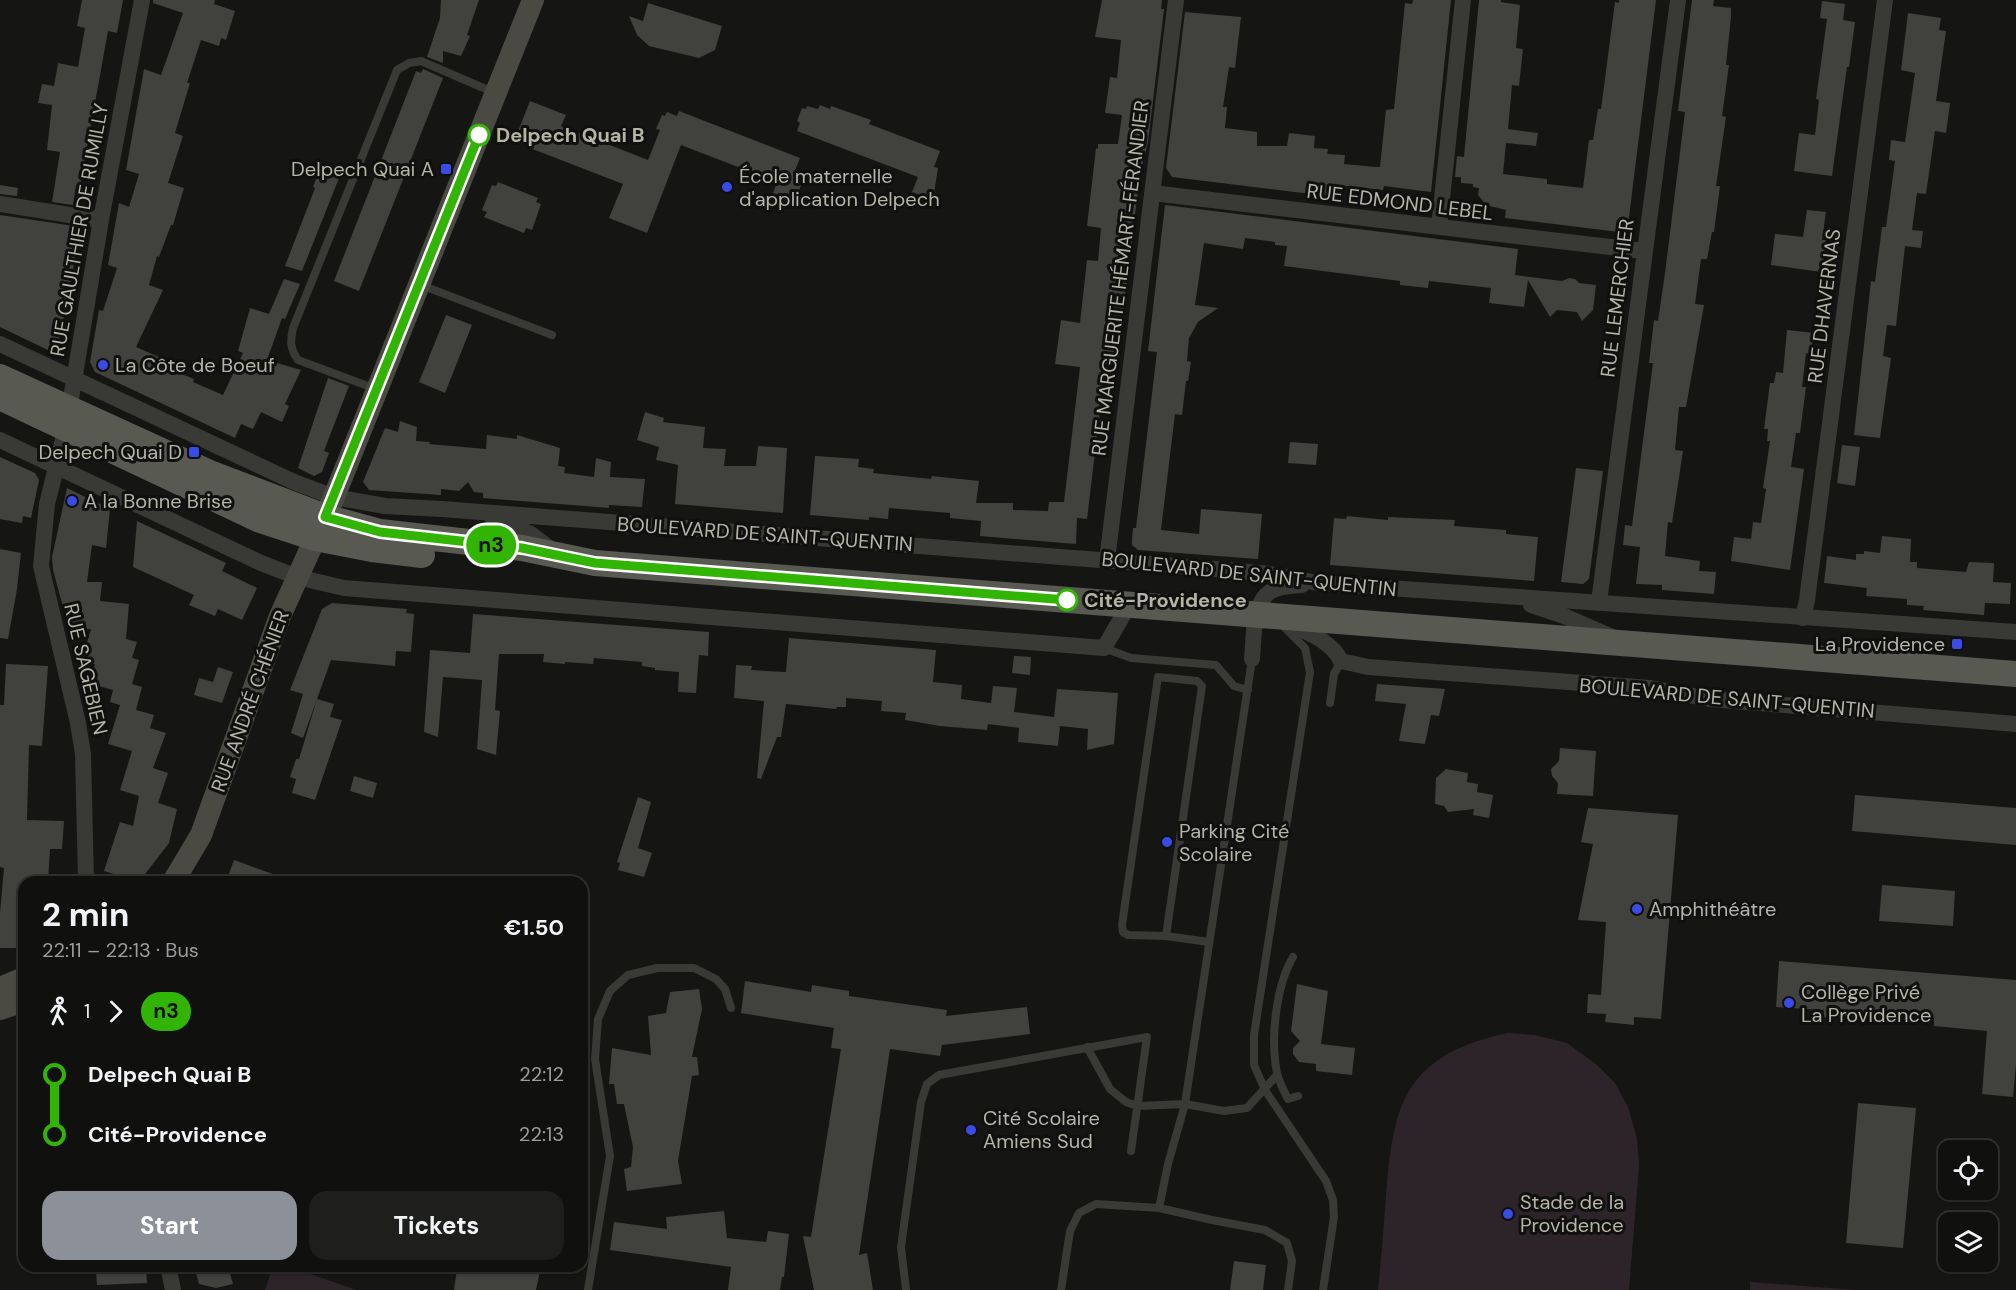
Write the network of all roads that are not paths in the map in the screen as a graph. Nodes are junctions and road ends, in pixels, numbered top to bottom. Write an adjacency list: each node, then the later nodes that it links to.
1 (142, 0): 10 (street, RUE GAULTHIER DE RUMILLY)
2 (533, 0): 7 (street, RUE ANDRÉ CHÉNIER)
3 (1176, 0): 8 (street, RUE MARGUERITE HÉMART-FÉRANDIER)
4 (1463, 0): 11 (street)
5 (1678, 0): 12 (street, RUE LEMERCHIER)
6 (1884, 0): 34 (street, RUE DHAVERNAS)
7 (496, 93): 13 (street, RUE ANDRÉ CHÉNIER); 18 (lane)
8 (1152, 194): 11 (street, RUE EDMOND LEBEL); 26 (street, RUE MARGUERITE HÉMART-FÉRANDIER)
9 (0, 204): 10 (street)
10 (101, 220): 17 (street, RUE GAULTHIER DE RUMILLY)
11 (1439, 227): 12 (street, RUE EDMOND LEBEL)
12 (1644, 251): 31 (street, RUE LEMERCHIER)
13 (419, 284): 14 (lane); 18 (street, RUE ANDRÉ CHÉNIER)
14 (552, 335)
15 (0, 344): 17 (street)
16 (0, 377): 20 (main road)
17 (74, 379): 20 (street, RUE GAULTHIER DE RUMILLY); 24 (street)
18 (377, 390): 24 (street, RUE ANDRÉ CHÉNIER)
19 (0, 397): 20 (main road)
20 (68, 419): 22 (street, RUE GAULTHIER DE RUMILLY); 24 (main road)
21 (0, 440): 22 (street)
22 (57, 468): 28 (street); 44 (street, RUE SAGEBIEN)
23 (483, 512): 24 (street, BOULEVARD DE SAINT-QUENTIN); 25 (street, BOULEVARD DE SAINT-QUENTIN); 26 (street, BOULEVARD DE SAINT-QUENTIN)
24 (325, 517): 25 (main road, BOULEVARD DE SAINT-QUENTIN); 27 (main road, BOULEVARD DE SAINT-QUENTIN); 28 (street, RUE ANDRÉ CHÉNIER)
25 (563, 557): 27 (main road, BOULEVARD DE SAINT-QUENTIN)
26 (1107, 560): 29 (street, BOULEVARD DE SAINT-QUENTIN)
27 (595, 563): 32 (main road, BOULEVARD DE SAINT-QUENTIN)
28 (297, 577): 37 (street); 45 (street, RUE ANDRÉ CHÉNIER)
29 (1318, 583): 30 (street, BOULEVARD DE SAINT-QUENTIN); 33 (street)
30 (1509, 598): 31 (street, BOULEVARD DE SAINT-QUENTIN); 36 (street)
31 (1599, 602): 34 (street, BOULEVARD DE SAINT-QUENTIN)
32 (1129, 605): 33 (main road, BOULEVARD DE SAINT-QUENTIN); 37 (street)
33 (1265, 616): 36 (main road, BOULEVARD DE SAINT-QUENTIN); 38 (street); 39 (street, BOULEVARD DE SAINT-QUENTIN); 56 (lane)
34 (1803, 618): 35 (street, BOULEVARD DE SAINT-QUENTIN)
35 (2016, 632)
36 (1628, 644): 40 (main road, BOULEVARD DE SAINT-QUENTIN)
37 (1104, 648): 41 (lane)
38 (1252, 659): 41 (lane)
39 (1341, 661): 42 (lane); 43 (street, BOULEVARD DE SAINT-QUENTIN)
40 (2016, 674)
41 (1248, 690): 47 (lane)
42 (1330, 703)
43 (2016, 723)
44 (86, 876)
45 (179, 876)
46 (1166, 936): 46 (lane); 47 (lane)
47 (1209, 942): 58 (lane)
48 (1293, 957): 55 (lane)
49 (18, 980): 50 (street)
50 (0, 988)
51 (18, 1003): 53 (street)
52 (731, 1008): 64 (lane)
53 (0, 1009)
54 (1087, 1047): 59 (lane); 59 (lane); 65 (lane)
55 (1277, 1075): 56 (lane); 57 (lane)
56 (1265, 1090): 58 (lane); 68 (lane)
57 (1298, 1096)
58 (1185, 1104): 59 (lane); 61 (lane)
59 (1137, 1106): 60 (lane)
60 (1131, 1152)
61 (1159, 1208): 66 (lane); 67 (lane)
62 (169, 1272): 63 (street)
63 (173, 1290)
64 (588, 1290)
65 (906, 1290)
66 (1061, 1290)
67 (1288, 1290)
68 (1323, 1290)

